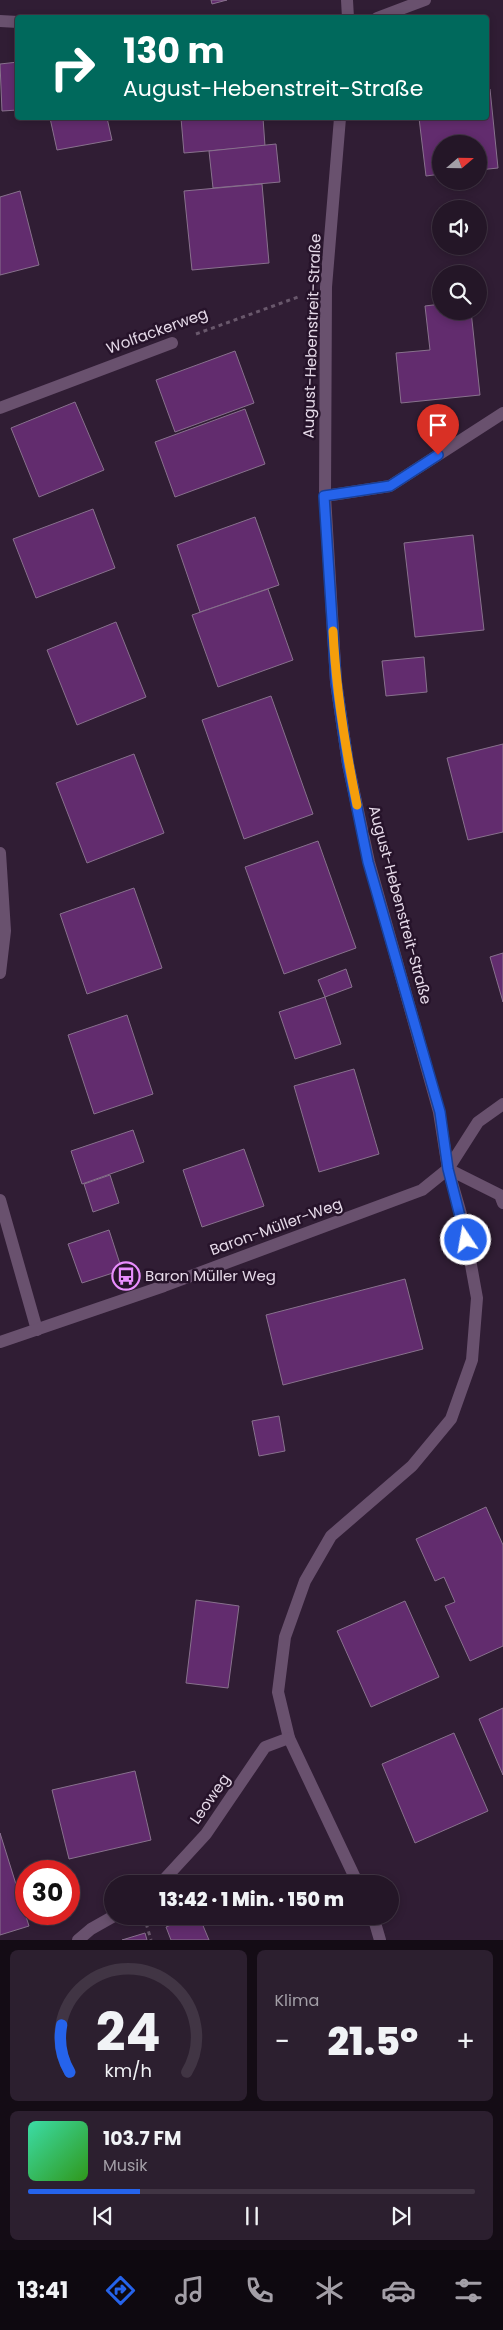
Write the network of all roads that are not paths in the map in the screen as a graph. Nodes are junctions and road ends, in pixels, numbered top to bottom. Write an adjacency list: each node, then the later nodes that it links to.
1 (347, 0): 3 (street)
2 (425, 0): 4 (street)
3 (348, 15)
4 (385, 15)
5 (0, 21): 6 (street)
6 (15, 22)
7 (340, 120): 11 (street, August-Hebenstreit-Straße)
8 (172, 343): 9 (street, Wolfackerweg)
9 (0, 408)
10 (503, 413): 11 (street)
11 (324, 496): 15 (street, August-Hebenstreit-Straße)
12 (0, 853): 13 (street)
13 (0, 973)
14 (503, 1104): 15 (street, Baron-Müller-Weg)
15 (448, 1169): 17 (street); 18 (street, Baron-Müller-Weg); 20 (street, August-Hebenstreit-Straße)
16 (0, 1200): 18 (street)
17 (503, 1203)
18 (37, 1330): 19 (street, Baron-Müller-Weg)
19 (0, 1342)
20 (289, 1738): 21 (street, Leoweg); 22 (street, August-Hebenstreit-Straße)
21 (168, 1875)
22 (354, 1875)
23 (104, 1922): 25 (street)
24 (376, 1925): 26 (street)
25 (78, 1940)
26 (380, 1940)

